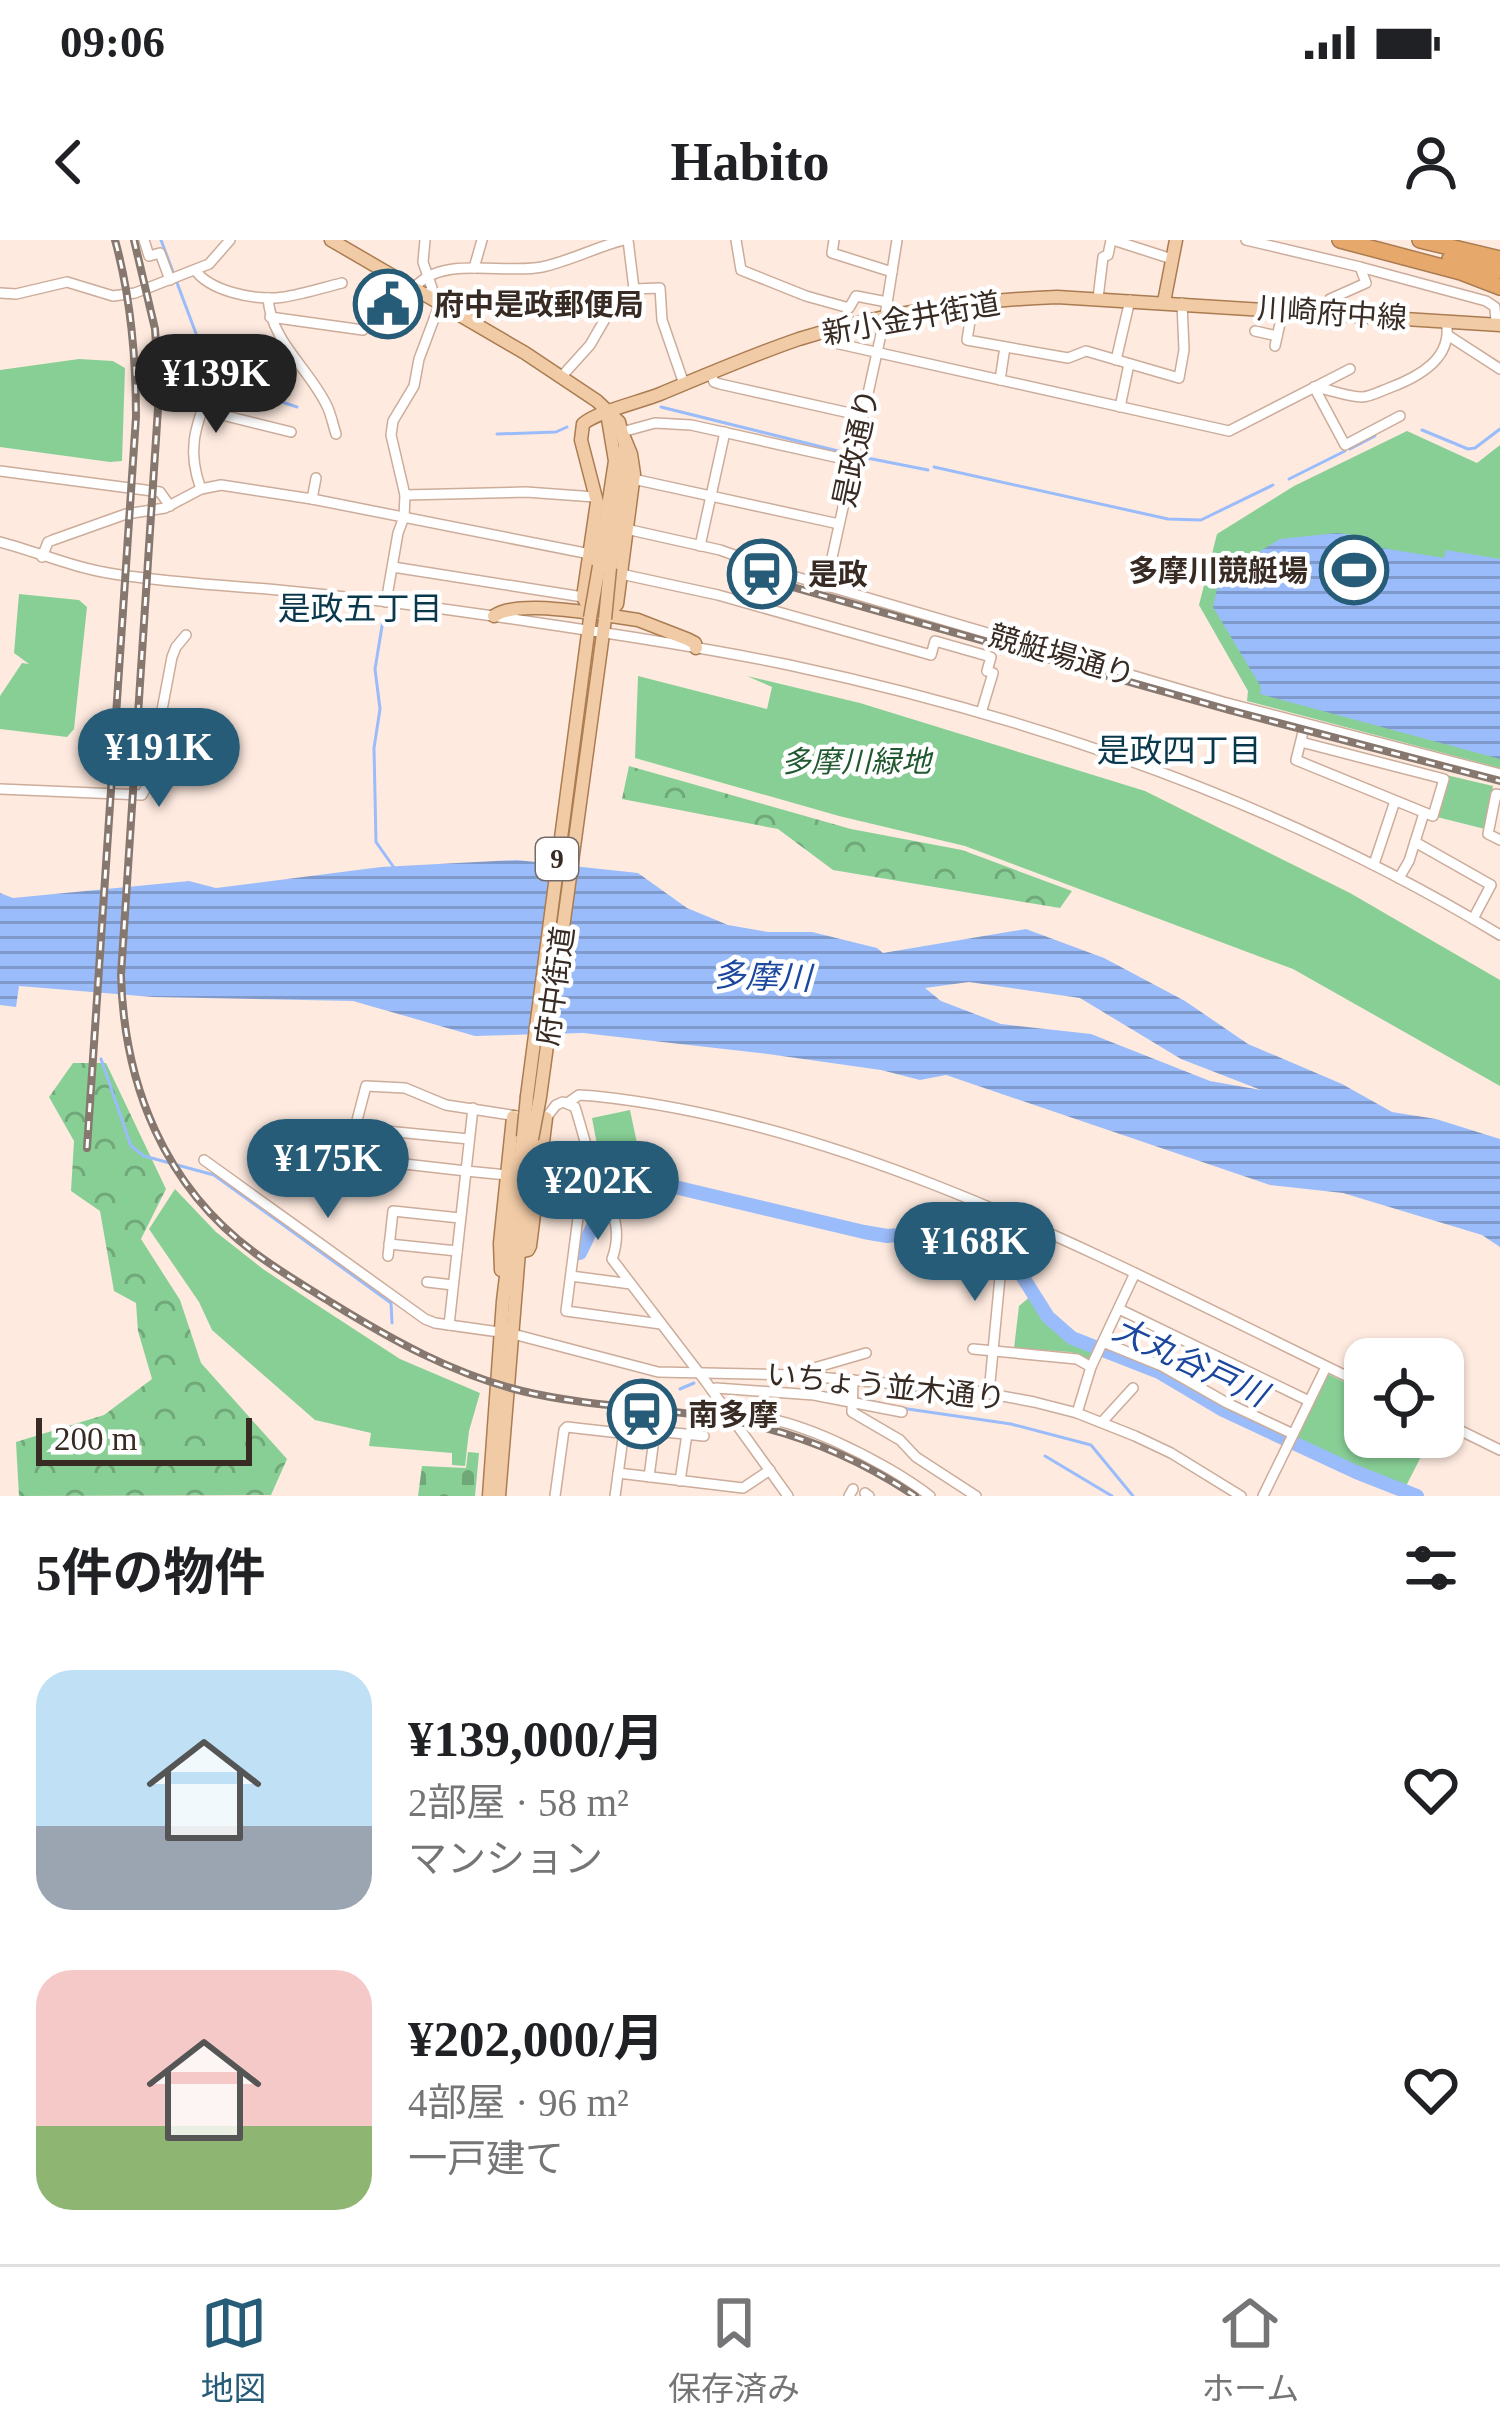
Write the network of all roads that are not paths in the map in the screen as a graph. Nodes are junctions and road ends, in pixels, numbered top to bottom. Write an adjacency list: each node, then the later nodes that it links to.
1 (144, 240): 24 (street)
2 (230, 240): 20 (street)
3 (331, 240): 27 (main road)
4 (425, 240): 23 (street)
5 (482, 240): 19 (street)
6 (626, 240): 19 (street); 28 (street)
7 (736, 240): 38 (street)
8 (834, 240): 22 (street)
9 (897, 240): 22 (street, 是政通り)
10 (1112, 240): 16 (street); 32 (street)
11 (1176, 240): 16 (main road)
12 (1246, 240): 18 (street)
13 (1340, 240): 26 (highway)
14 (1364, 240): 21 (highway)
15 (1420, 240): 17 (highway)
16 (1172, 259): 35 (main road)
17 (1500, 259)
18 (1360, 266): 40 (street); 42 (street)
19 (474, 268): 23 (street)
20 (195, 270): 24 (street); 31 (street)
21 (1500, 271)
22 (892, 272): 38 (street, 是政通り)
23 (427, 276): 27 (street); 30 (street)
24 (173, 279): 29 (street)
25 (342, 283): 31 (street)
26 (1500, 287)
27 (414, 288): 30 (main road)
28 (634, 289): 54 (street); 56 (street)
29 (1, 296)
30 (427, 296): 36 (main road)
31 (268, 298): 41 (street)
32 (1098, 298): 33 (main road, 新小金井街道); 34 (main road, 新小金井街道)
33 (1130, 300): 35 (main road, 新小金井街道); 49 (street)
34 (973, 302): 38 (main road, 新小金井街道); 47 (street)
35 (1164, 302): 37 (main road, 川崎府中線)
36 (440, 303): 54 (main road); 73 (street)
37 (1182, 303): 39 (main road, 川崎府中線); 50 (street)
38 (886, 309): 45 (main road, 新小金井街道); 48 (street, 是政通り)
39 (1282, 310): 40 (main road, 川崎府中線); 46 (street)
40 (1329, 312): 43 (main road, 川崎府中線)
41 (270, 317): 44 (street); 66 (street)
42 (1498, 324): 43 (main road, 川崎府中線)
43 (1448, 328): 52 (street); 58 (street)
44 (363, 330)
45 (827, 331): 48 (street); 53 (main road, 新小金井街道)
46 (1255, 331)
47 (1005, 347): 49 (street); 55 (street)
48 (877, 353): 55 (street); 62 (street, 是政通り)
49 (1116, 360): 50 (street)
50 (1129, 364): 59 (street)
51 (1350, 369): 58 (street)
52 (1500, 369)
53 (711, 374): 56 (main road, 新小金井街道); 62 (street)
54 (562, 376): 61 (main road)
55 (1000, 380): 59 (street)
56 (684, 384): 61 (main road, 新小金井街道)
57 (210, 387): 60 (street)
58 (1314, 387): 59 (street); 63 (street)
59 (1120, 407)
60 (202, 410): 64 (street); 72 (street)
61 (607, 412): 67 (main road); 74 (main road); 85 (main road, 府中街道 / 9)
62 (863, 416): 68 (street, 是政通り)
63 (1400, 416)
64 (291, 432)
65 (724, 432): 67 (street); 68 (street); 75 (street)
66 (336, 434)
67 (623, 435): 71 (main road); 85 (main road, 府中街道 / 9)
68 (853, 461): 79 (street, 是政通り)
69 (0, 471): 77 (street)
70 (316, 478): 76 (street)
71 (633, 479): 75 (street); 80 (main road)
72 (202, 489): 76 (street); 77 (street)
73 (405, 495): 74 (street); 78 (street)
74 (596, 496): 85 (main road)
75 (711, 496): 79 (street); 82 (street)
76 (311, 499): 78 (street)
77 (170, 506): 83 (street)
78 (404, 517): 84 (street); 85 (street)
79 (839, 524): 86 (street, 是政通り)
80 (626, 529): 82 (street, 競艇場通り); 85 (main road)
81 (0, 542): 83 (street)
82 (700, 546): 86 (street, 競艇場通り)
83 (42, 557): 87 (street)
84 (393, 566): 87 (street); 91 (street)
85 (605, 566): 88 (main road); 91 (main road, 府中街道 / 9, bridge); 91 (main road); 94 (street)
86 (826, 585): 95 (street, 競艇場通り)
87 (386, 602): 89 (street)
88 (617, 604): 90 (main road); 91 (main road)
89 (494, 616): 91 (street); 91 (main road)
90 (626, 618): 91 (main road); 93 (main road)
91 (592, 621): 93 (street); 113 (main road, 府中街道 / 9, bridge)
92 (186, 635): 98 (street)
93 (696, 648): 94 (street)
94 (981, 713): 104 (street)
95 (1305, 724): 96 (street); 97 (street, 競艇場通り)
96 (1301, 742): 100 (street); 101 (street)
97 (1500, 774)
98 (0, 789)
99 (1500, 795): 102 (street)
100 (1395, 801): 101 (street); 104 (street)
101 (1424, 813): 103 (street)
102 (1500, 840)
103 (1415, 842): 105 (street); 106 (street)
104 (1374, 864): 105 (street)
105 (1400, 878): 106 (street)
106 (1473, 919): 107 (street)
107 (1500, 935)
108 (569, 1102): 111 (street); 120 (street); 126 (street)
109 (473, 1108): 110 (street); 112 (street); 114 (street)
110 (513, 1117): 111 (street); 117 (main road)
111 (546, 1118): 118 (main road)
112 (355, 1128): 114 (street); 116 (street)
113 (527, 1138): 122 (main road, 府中街道 / 9); 128 (main road, 府中街道 / 9)
114 (470, 1139): 116 (street)
115 (204, 1160): 130 (street, いちょう並木通り)
116 (466, 1171): 117 (street); 119 (street)
117 (507, 1175): 128 (main road)
118 (537, 1179): 122 (main road); 124 (street)
119 (460, 1218): 121 (street); 121 (street)
120 (1025, 1223): 123 (street); 135 (street)
121 (457, 1251): 127 (street)
122 (519, 1252): 132 (main road, 府中街道 / 9)
123 (1135, 1273): 129 (street); 138 (street)
124 (571, 1276): 126 (street); 131 (street)
125 (427, 1282): 127 (street)
126 (631, 1284): 131 (street)
127 (453, 1285): 130 (street)
128 (503, 1301): 132 (main road, 府中街道 / 9)
129 (1119, 1309): 133 (street); 146 (street)
130 (449, 1324): 132 (street, いちょう並木通り)
131 (662, 1324): 139 (street)
132 (507, 1333): 139 (street, いちょう並木通り); 163 (main road, 府中街道 / 9); 164 (main road, 府中街道 / 9)
133 (1101, 1346): 137 (street); 156 (street)
134 (973, 1349): 135 (street)
135 (992, 1351): 137 (street); 145 (street)
136 (866, 1353): 141 (street)
137 (1091, 1367): 148 (street)
138 (1327, 1367): 140 (street); 146 (street)
139 (698, 1373): 141 (street, いちょう並木通り); 143 (street)
140 (1344, 1375)
141 (812, 1377): 144 (street, いちょう並木通り)
142 (1133, 1388): 150 (street)
143 (712, 1391): 144 (street); 149 (street)
144 (852, 1393): 145 (street, いちょう並木通り); 147 (street); 162 (street)
145 (988, 1393): 148 (street, いちょう並木通り)
146 (1309, 1401): 156 (street)
147 (902, 1412)
148 (1077, 1413): 150 (street, いちょう並木通り)
149 (731, 1416): 158 (street); 168 (street)
150 (1102, 1422): 169 (street, いちょう並木通り)
151 (626, 1428): 152 (street)
152 (655, 1430): 154 (street); 160 (street)
153 (1464, 1432): 157 (street)
154 (687, 1434): 155 (street); 161 (street)
155 (704, 1436)
156 (1291, 1439): 170 (street)
157 (1500, 1450)
158 (770, 1470): 161 (street); 167 (street)
159 (618, 1473): 160 (street); 165 (street); 166 (street)
160 (649, 1477): 161 (street)
161 (680, 1481)
162 (970, 1495)
163 (489, 1496)
164 (499, 1496)
165 (555, 1496)
166 (615, 1496)
167 (788, 1496)
168 (930, 1496)
169 (1241, 1496)
170 (1263, 1496)

